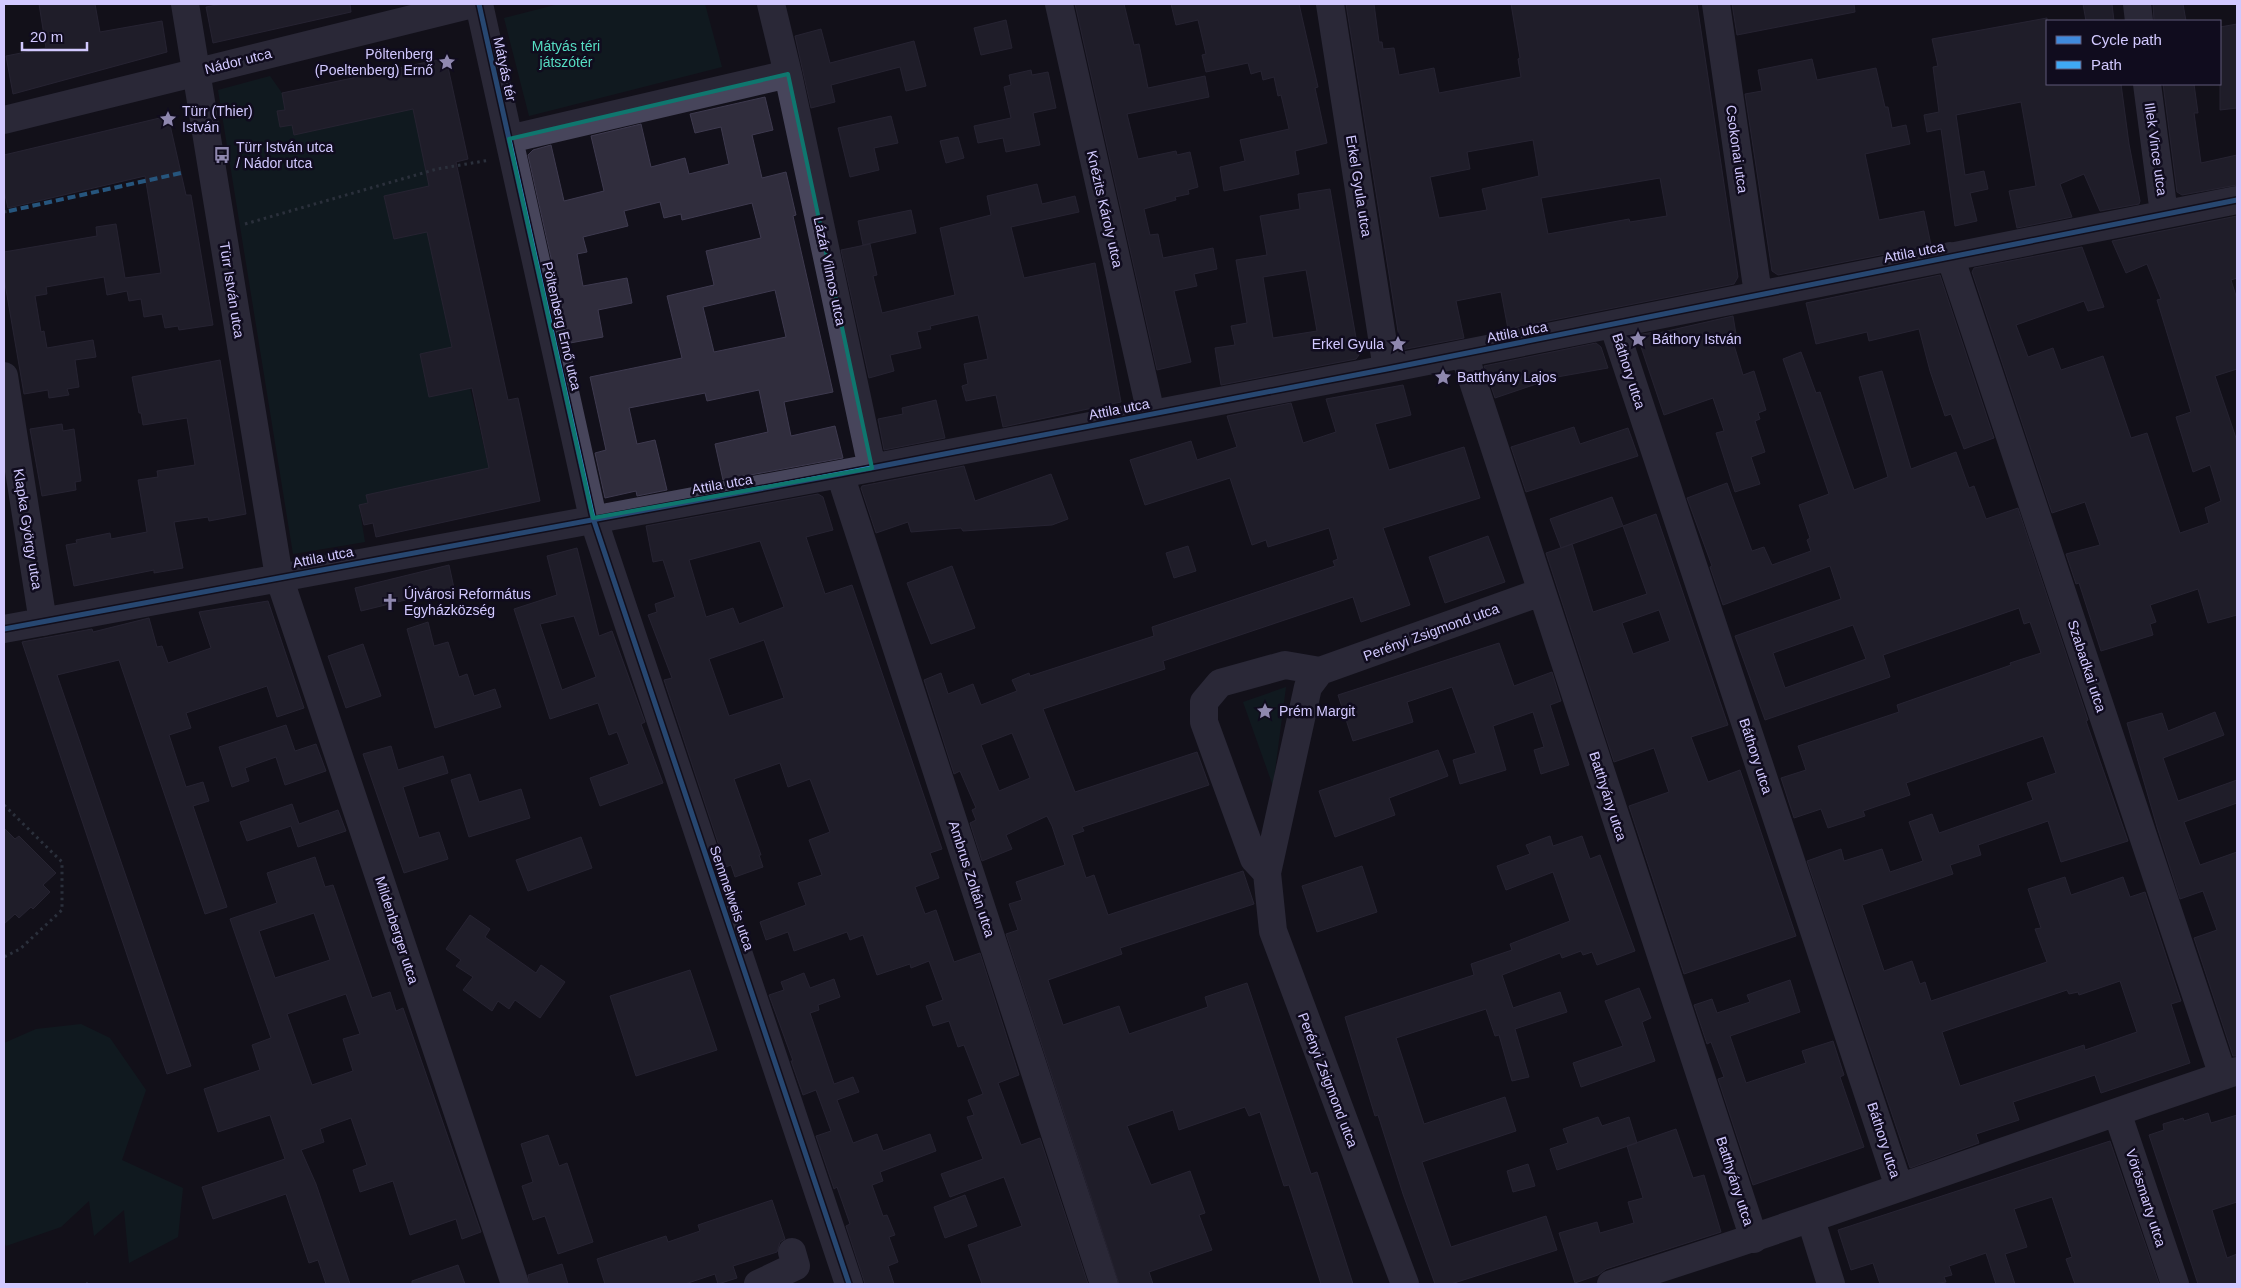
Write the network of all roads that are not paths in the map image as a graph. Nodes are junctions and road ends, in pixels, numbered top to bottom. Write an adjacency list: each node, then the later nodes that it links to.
1 (185, 4): 10 (street, Türr István utca)
2 (473, 4): 10 (street, Nádor utca)
3 (479, 4): 14 (street, Mátyás tér)
4 (771, 4): 11 (street)
5 (1059, 4): 23 (street, Knézits Károly utca)
6 (1330, 4): 21 (street, Erkel Gyula utca)
7 (1716, 4): 18 (street, Csokonai utca)
8 (2136, 4): 9 (street)
9 (2139, 20)
10 (197, 72): 13 (street, Nádor utca); 27 (street, Türr István utca)
11 (788, 74): 14 (street); 24 (street, Lázár Vilmos utca)
12 (2147, 85): 16 (street, Illek Vince utca)
13 (4, 120)
14 (511, 148): 26 (street, Pöltenberg Ernő utca)
15 (2237, 200): 16 (street, Attila utca)
16 (2164, 214): 17 (street, Attila utca)
17 (1950, 256): 18 (street, Attila utca); 33 (street, Szabadkai utca)
18 (1758, 294): 19 (street, Attila utca)
19 (1613, 324): 20 (street, Attila utca); 35 (street, Báthory utca)
20 (1464, 354): 21 (street, Attila utca); 28 (street, Batthyány utca)
21 (1387, 369): 23 (street, Attila utca)
22 (4, 376): 29 (street, Klapka György utca)
23 (1151, 414): 24 (street, Attila utca)
24 (872, 468): 25 (street, Attila utca)
25 (840, 474): 26 (street, Attila utca); 42 (street, Ambrus Zoltán utca)
26 (593, 518): 27 (street, Attila utca); 41 (street, Semmelweis utca)
27 (279, 577): 29 (street, Attila utca); 39 (street, Mildenberger utca)
28 (1541, 592): 31 (street, Perényi Zsigmond utca); 37 (street, Batthyány utca)
29 (43, 622): 30 (street, Attila utca)
30 (4, 629)
31 (1320, 672): 32 (street, Perényi Zsigmond utca); 32 (street)
32 (1267, 873): 43 (street, Perényi Zsigmond utca)
33 (2230, 1073): 34 (street)
34 (2117, 1112): 35 (street); 46 (street, Vörösmarty utca)
35 (1899, 1187): 36 (street)
36 (1811, 1220): 37 (street); 45 (street)
37 (1754, 1239): 44 (street)
38 (792, 1252): 40 (street)
39 (515, 1284)
40 (758, 1284)
41 (850, 1284)
42 (1104, 1284)
43 (1405, 1284)
44 (1611, 1284)
45 (1831, 1284)
46 (2175, 1284)

